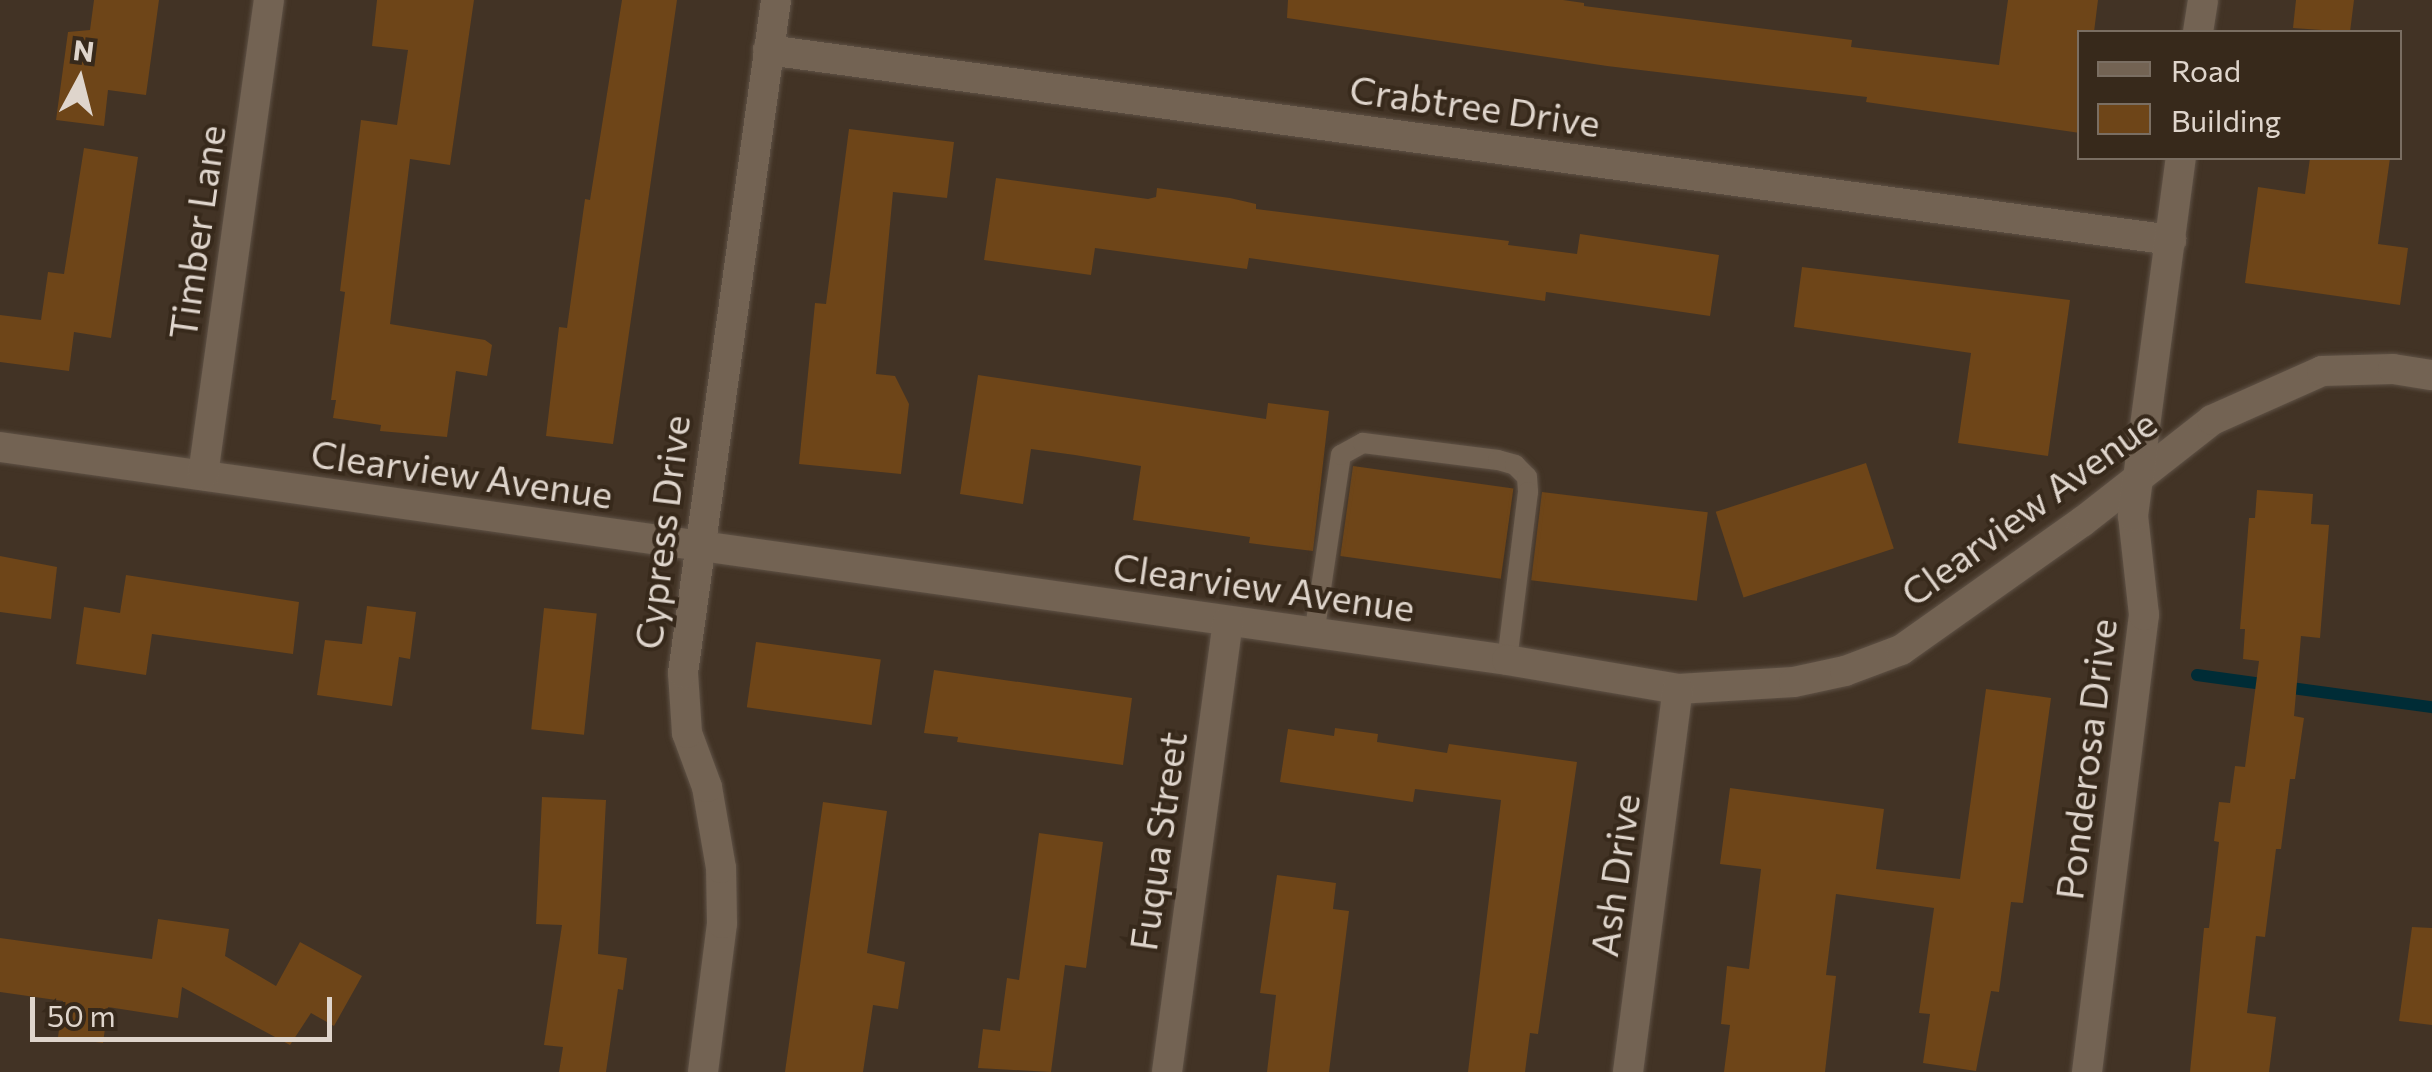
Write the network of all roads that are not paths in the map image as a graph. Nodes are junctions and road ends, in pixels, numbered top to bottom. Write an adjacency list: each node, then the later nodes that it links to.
1 (269, 0): 10 (street, Timber Lane)
2 (776, 0): 5 (street, Cypress Drive)
3 (2202, 0): 4 (street)
4 (2198, 30)
5 (768, 50): 7 (street, Crabtree Drive); 12 (street, Cypress Drive)
6 (2182, 160): 7 (street, Ponderosa Drive)
7 (2170, 240): 11 (street, Ponderosa Drive)
8 (2432, 375): 11 (street, Clearview Avenue)
9 (0, 447): 10 (street, Clearview Avenue)
10 (203, 475): 12 (street, Clearview Avenue)
11 (2138, 476): 16 (street, Clearview Avenue); 20 (street, Ponderosa Drive)
12 (698, 548): 13 (street, Clearview Avenue); 17 (street, Cypress Drive)
13 (1228, 621): 14 (street, Clearview Avenue); 18 (street, Fuqua Street)
14 (1314, 634): 15 (street, Clearview Avenue); 15 (lane)
15 (1507, 660): 16 (street, Clearview Avenue)
16 (1678, 689): 19 (street, Ash Drive)
17 (703, 1072)
18 (1166, 1072)
19 (1628, 1072)
20 (2087, 1072)

